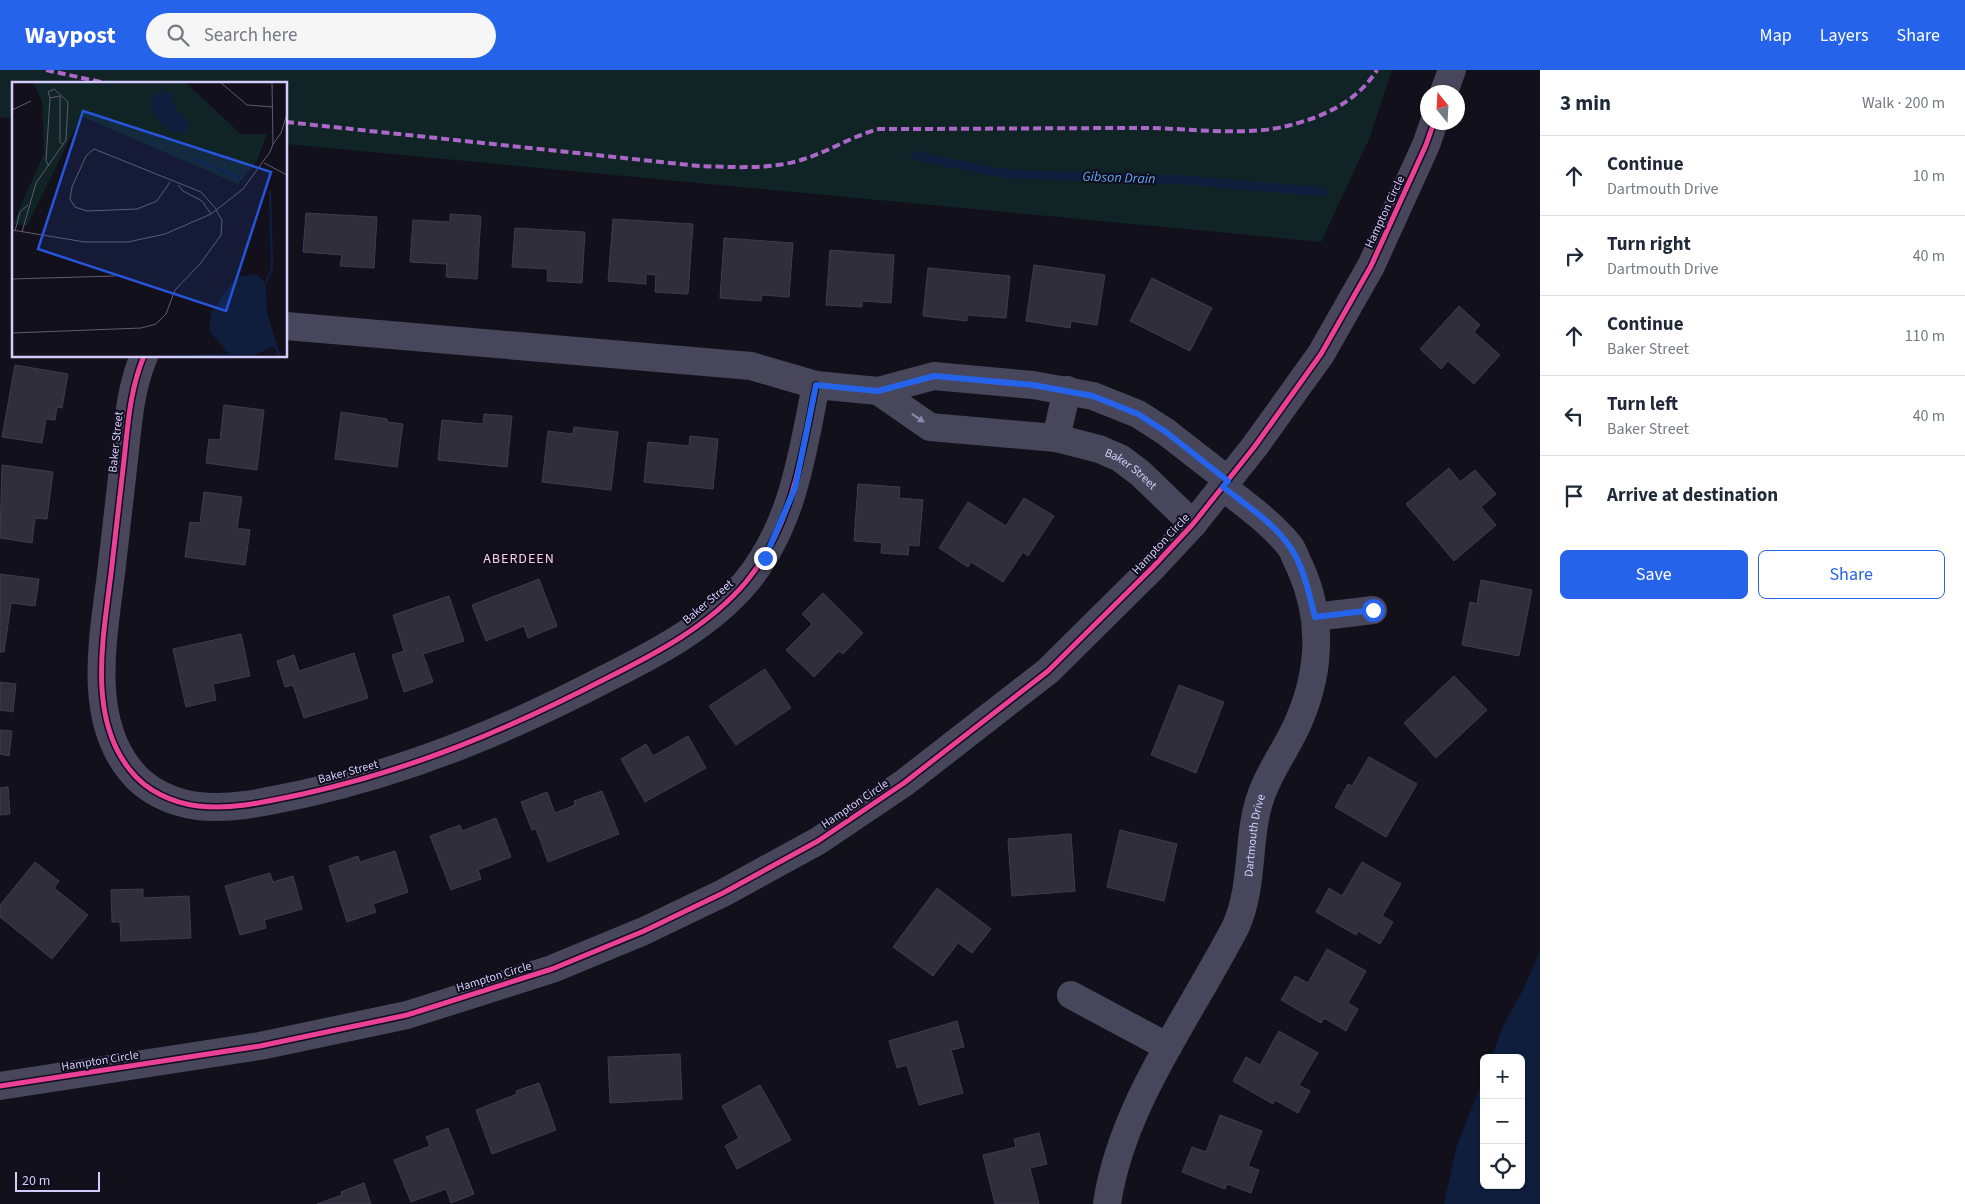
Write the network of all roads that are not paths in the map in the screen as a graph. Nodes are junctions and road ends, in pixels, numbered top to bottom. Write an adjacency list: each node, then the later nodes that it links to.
1 (1452, 70): 2 (street)
2 (1447, 85)
3 (1431, 130): 10 (street, Hampton Circle)
4 (288, 326): 6 (street, Baker Street)
5 (143, 358): 6 (street, Baker Street)
6 (816, 385): 8 (street, Baker Street)
7 (1067, 390): 8 (street, Baker Street); 9 (street); 10 (street, Baker Street)
8 (878, 391): 9 (street, Baker Street, one-way to 9)
9 (1056, 438): 11 (street, Baker Street)
10 (1226, 484): 11 (street, Hampton Circle); 13 (street, Dartmouth Drive)
11 (1193, 524): 16 (street, Hampton Circle)
12 (1373, 610): 13 (street)
13 (1315, 617): 15 (street, Dartmouth Drive)
14 (1071, 995): 15 (street)
15 (1168, 1047): 17 (street, Dartmouth Drive)
16 (0, 1086)
17 (1107, 1204)

